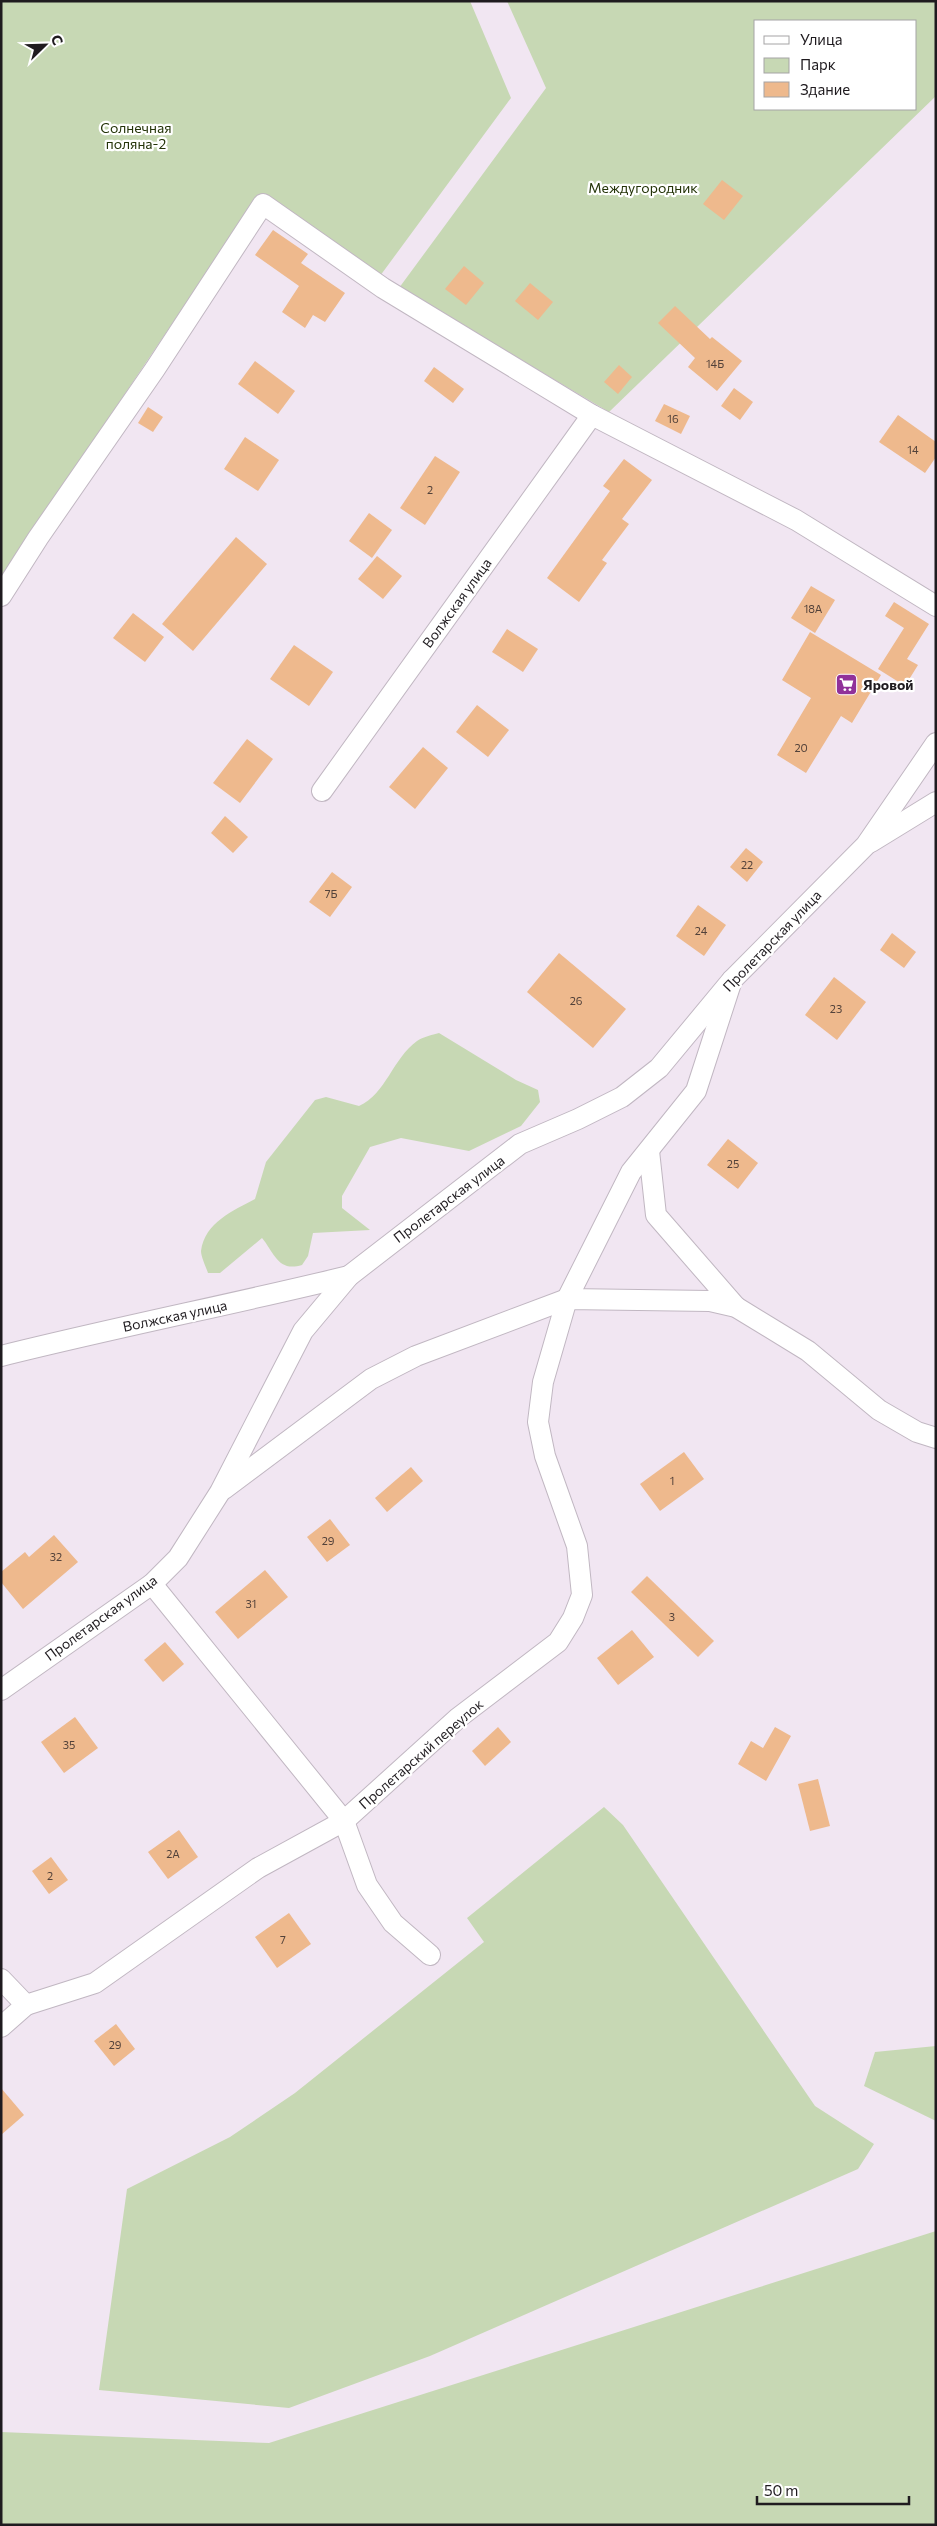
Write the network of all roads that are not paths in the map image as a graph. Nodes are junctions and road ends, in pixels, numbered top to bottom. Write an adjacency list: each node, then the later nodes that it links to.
1 (592, 415): 2 (street); 3 (street); 5 (street, Волжская улица)
2 (1, 596)
3 (936, 606)
4 (936, 743): 7 (street, Пролетарская улица)
5 (322, 791)
6 (936, 802): 7 (street)
7 (866, 845): 8 (street, Пролетарская улица)
8 (732, 980): 9 (street, Пролетарский переулок); 10 (street, Пролетарская улица)
9 (649, 1151): 11 (street, Пролетарский переулок); 12 (street)
10 (349, 1276): 13 (street, Волжская улица); 15 (street, Пролетарская улица)
11 (567, 1299): 12 (street); 15 (street); 18 (street, Пролетарский переулок)
12 (736, 1307): 14 (street)
13 (1, 1356)
14 (936, 1438)
15 (220, 1492): 16 (street, Пролетарская улица)
16 (152, 1584): 17 (street, Пролетарская улица); 18 (street)
17 (1, 1690)
18 (344, 1821): 19 (street); 21 (street, Пролетарский переулок)
19 (430, 1955)
20 (1, 1979): 21 (street)
21 (26, 2005): 22 (street)
22 (1, 2027)

